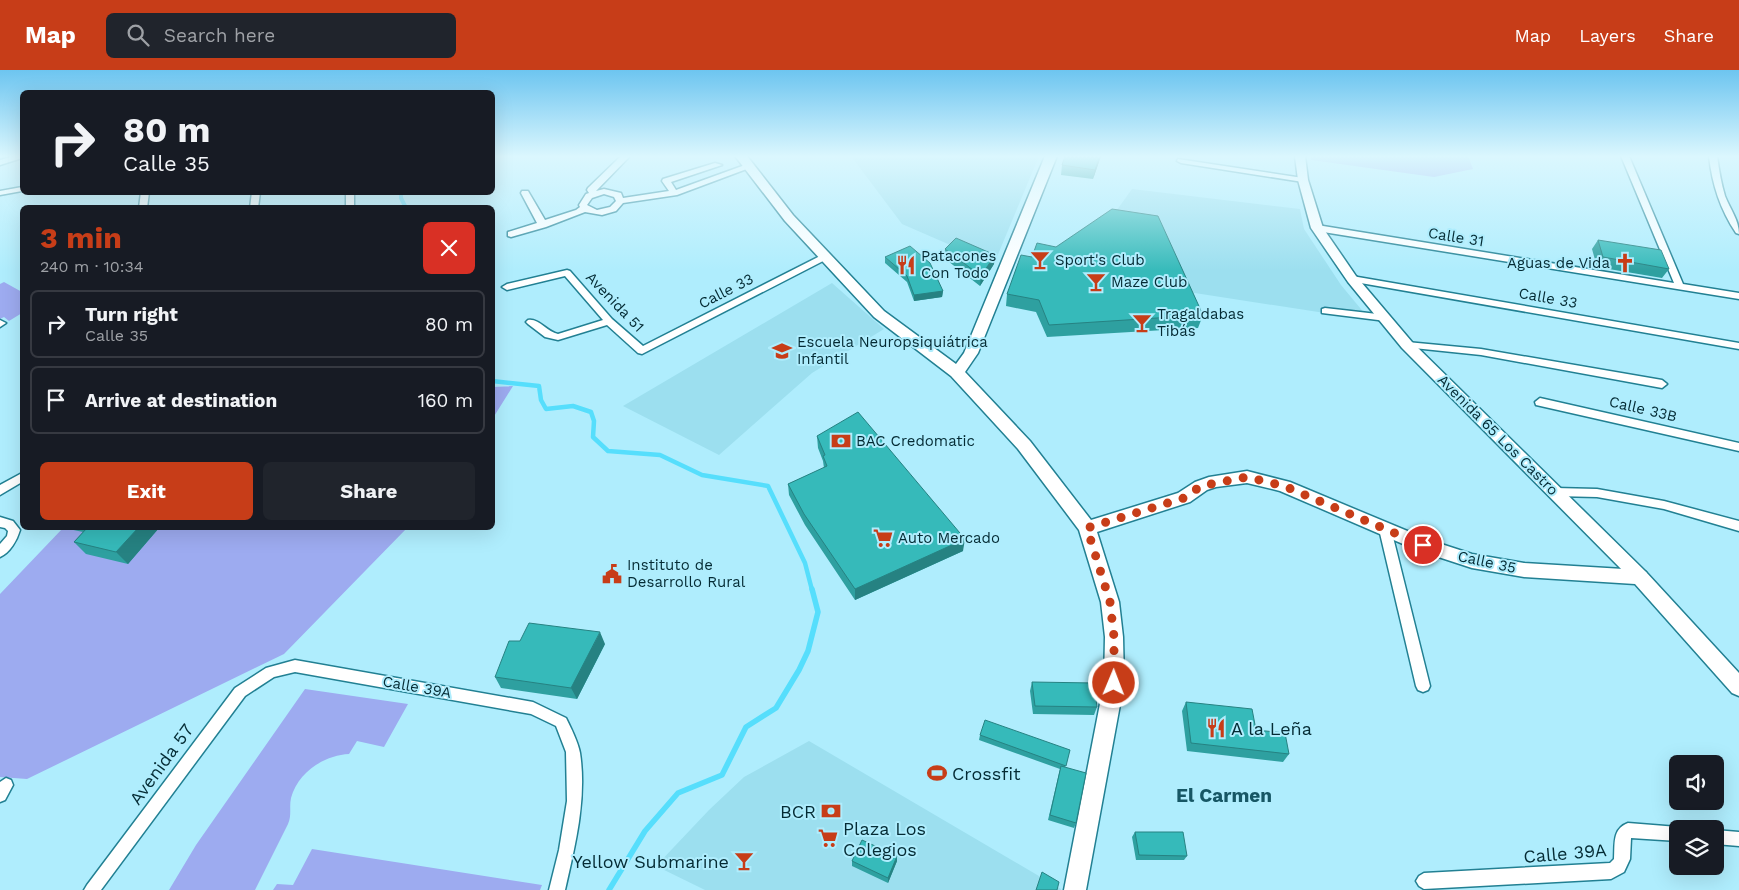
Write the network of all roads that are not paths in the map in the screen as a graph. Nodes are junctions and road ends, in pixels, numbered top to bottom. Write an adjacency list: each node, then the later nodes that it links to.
1 (526, 194): 12 (street)
2 (593, 194): 11 (street)
3 (615, 194): 10 (street)
4 (665, 194): 10 (street)
5 (771, 194): 16 (main road)
6 (1035, 194): 28 (main road)
7 (1307, 194): 13 (street, Avenida 65 Los Castro)
8 (1641, 194): 19 (street)
9 (1722, 194): 14 (street)
10 (620, 201): 11 (street)
11 (584, 208): 12 (street)
12 (542, 225): 15 (street)
13 (1317, 228): 17 (street, Avenida 65 Los Castro); 19 (street, Calle 31)
14 (1739, 232)
15 (511, 234)
16 (824, 257): 27 (street, Calle 33); 29 (main road)
17 (1352, 279): 22 (street, Avenida 65 Los Castro); 26 (street, Calle 33)
18 (507, 287): 23 (street, Avenida 51)
19 (1680, 287): 20 (street, Calle 31)
20 (1739, 296)
21 (1324, 311): 22 (street)
22 (1386, 318): 25 (street, Avenida 65 Los Castro)
23 (609, 321): 24 (street); 27 (street, Avenida 51)
24 (532, 322)
25 (1407, 345): 31 (street); 36 (street, Avenida 65 Los Castro)
26 (1739, 346)
27 (642, 351)
28 (971, 352): 29 (main road); 30 (main road)
29 (931, 354): 30 (main road)
30 (956, 372): 39 (main road)
31 (1662, 384)
32 (1540, 402): 33 (street, Calle 33B)
33 (1739, 447)
34 (20, 478): 35 (street)
35 (0, 491)
36 (1555, 492): 38 (street); 42 (street, Avenida 65 Los Castro)
37 (0, 522): 41 (street)
38 (1739, 526)
39 (1087, 528): 40 (main road, Calle 35); 52 (main road)
40 (1385, 529): 42 (main road, Calle 35); 44 (street)
41 (0, 552)
42 (1640, 577): 45 (main road, Avenida 65 Los Castro)
43 (271, 672): 50 (street, Avenida 57); 51 (street, Calle 39A)
44 (1423, 686)
45 (1739, 687)
46 (1669, 833): 49 (street, Calle 39A)
47 (1724, 838): 48 (street)
48 (1739, 839)
49 (1424, 881)
50 (92, 890)
51 (557, 890)
52 (1075, 890)

